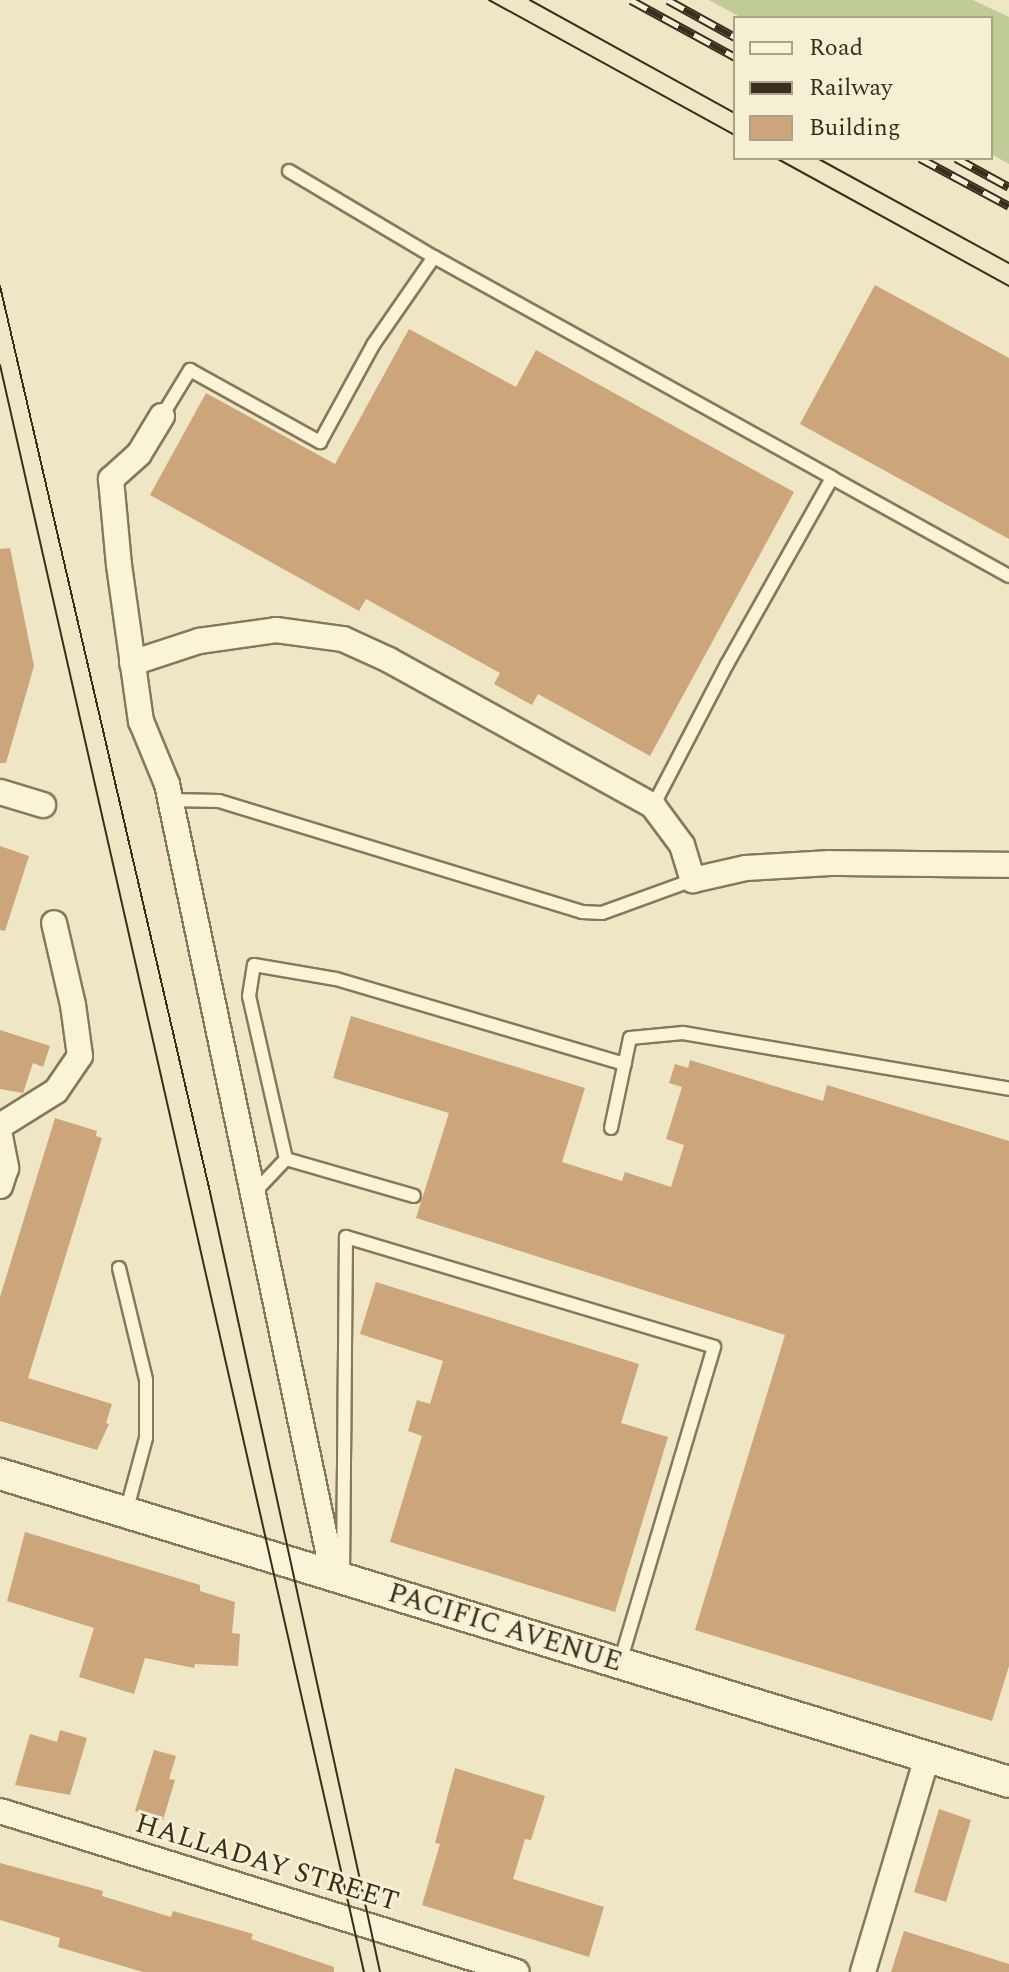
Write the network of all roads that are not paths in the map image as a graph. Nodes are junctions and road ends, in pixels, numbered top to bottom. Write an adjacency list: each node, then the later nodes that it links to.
1 (289, 171): 2 (lane)
2 (434, 257): 3 (lane); 4 (lane)
3 (162, 416): 6 (street)
4 (832, 478): 5 (lane); 10 (lane)
5 (1009, 576)
6 (132, 663): 8 (street); 10 (street)
7 (0, 792): 9 (street)
8 (171, 800): 12 (lane); 20 (street)
9 (43, 805)
10 (653, 806): 12 (street)
11 (1009, 865): 12 (street)
12 (693, 880)
13 (54, 923): 17 (street)
14 (625, 1064): 15 (lane); 16 (lane); 18 (lane)
15 (1009, 1089)
16 (611, 1128)
17 (1, 1133): 19 (street)
18 (286, 1159): 20 (lane); 21 (lane)
19 (0, 1186)
20 (252, 1195): 25 (street)
21 (414, 1196)
22 (119, 1268): 24 (lane)
23 (0, 1474): 24 (street, PACIFIC AVENUE)
24 (126, 1512): 25 (street, PACIFIC AVENUE)
25 (338, 1577): 26 (street, PACIFIC AVENUE); 26 (lane)
26 (620, 1663): 27 (street, PACIFIC AVENUE)
27 (927, 1757): 28 (street, PACIFIC AVENUE); 31 (street)
28 (1008, 1776)
29 (0, 1811): 30 (street, HALLADAY STREET)
30 (517, 1972)
31 (863, 1972)

